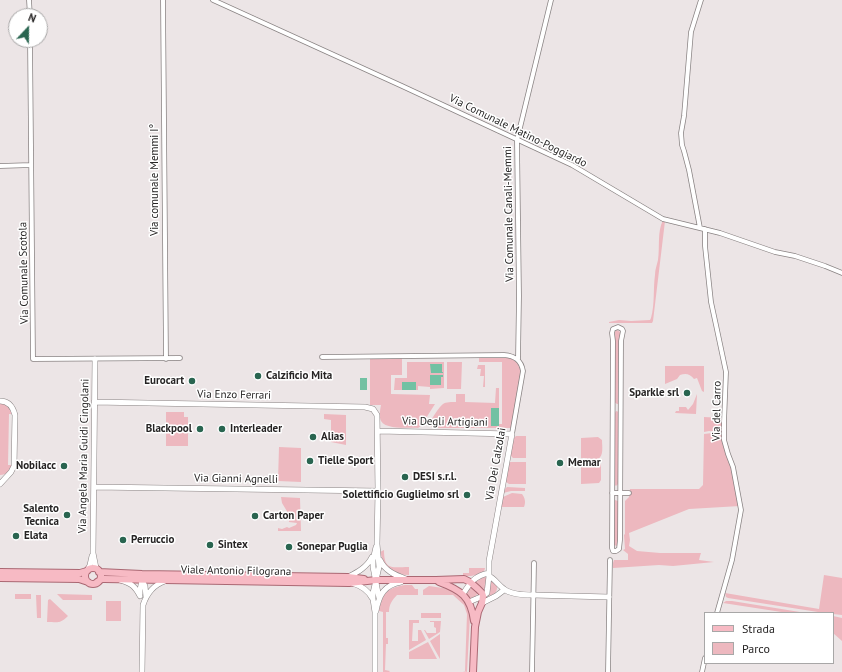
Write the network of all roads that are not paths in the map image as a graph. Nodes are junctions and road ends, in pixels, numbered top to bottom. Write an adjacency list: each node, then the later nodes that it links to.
1 (163, 0): 14 (street, Via comunale Memmi I°)
2 (213, 0): 6 (street, Via Comunale Matino-Poggiardo)
3 (551, 0): 6 (street, Via Comunale Canali-Memmi)
4 (701, 0): 9 (street, Via del Carro)
5 (30, 48): 7 (street, Via Comunale Scotola)
6 (517, 140): 9 (street, Via Comunale Matino-Poggiardo); 15 (street, Via Comunale Canali-Memmi)
7 (31, 165): 8 (street); 13 (street, Via Comunale Scotola)
8 (0, 166)
9 (703, 229): 10 (street, Via Comunale Matino-Poggiardo); 59 (street, Via del Carro)
10 (842, 274)
11 (322, 357): 15 (street)
12 (180, 358): 14 (street, Via Comunale Scotola)
13 (95, 359): 14 (street, Via Comunale Scotola); 17 (street, Via Angela Maria Guidi Cingolani)
14 (166, 359)
15 (518, 359): 21 (street, Via Dei Calzolai)
16 (0, 401): 23 (street)
17 (94, 402): 20 (street, Via Enzo Ferrari); 25 (street, Via Angela Maria Guidi Cingolani)
18 (613, 408): 19 (street); 19 (street); 27 (street)
19 (621, 408): 28 (street)
20 (378, 431): 21 (street, Via Degli Artigiani); 26 (street)
21 (512, 434): 36 (street, Via Dei Calzolai)
22 (0, 477): 23 (street)
23 (6, 477): 24 (street)
24 (0, 484)
25 (94, 487): 26 (street, Via Gianni Agnelli); 30 (street, Via Angela Maria Guidi Cingolani)
26 (378, 491): 31 (street)
27 (612, 493): 28 (street); 28 (street)
28 (620, 493): 29 (street)
29 (630, 493)
30 (93, 553): 34 (street); 35 (street)
31 (376, 555): 41 (street); 42 (street); 43 (street)
32 (610, 560): 52 (street)
33 (534, 563): 50 (street)
34 (87, 571): 35 (main road); 37 (main road); 45 (main road)
35 (98, 571): 38 (main road, Viale Antonio Filograna); 46 (main road)
36 (489, 574): 47 (street); 48 (street); 51 (street, Via Dei Calzolai)
37 (2, 575): 45 (main road)
38 (142, 577): 39 (main road, Viale Antonio Filograna); 40 (main road, Viale Antonio Filograna); 41 (main road, Viale Antonio Filograna); 53 (street)
39 (117, 580): 46 (main road, Viale Antonio Filograna); 53 (street)
40 (166, 580): 41 (main road, Viale Antonio Filograna); 53 (street)
41 (349, 580): 42 (main road, Viale Antonio Filograna); 55 (street)
42 (376, 580): 43 (main road, Viale Antonio Filograna); 54 (street); 55 (street)
43 (410, 580): 44 (main road, Viale Antonio Filograna); 54 (street)
44 (436, 580): 47 (main road, Viale Antonio Filograna); 49 (main road)
45 (88, 582): 46 (main road)
46 (97, 582)
47 (470, 582): 49 (street); 51 (main road)
48 (504, 590): 50 (street); 57 (street)
49 (463, 594): 56 (main road)
50 (533, 595): 52 (street); 64 (street)
51 (483, 596): 56 (street); 57 (main road)
52 (609, 596): 65 (street)
53 (143, 597): 61 (street)
54 (379, 598): 58 (street)
55 (373, 599): 58 (street)
56 (469, 602): 60 (main road)
57 (482, 603): 60 (main road)
58 (375, 612): 62 (street)
59 (718, 612)
60 (475, 627): 63 (main road)
61 (142, 672)
62 (375, 672)
63 (473, 672)
64 (532, 672)
65 (608, 672)

